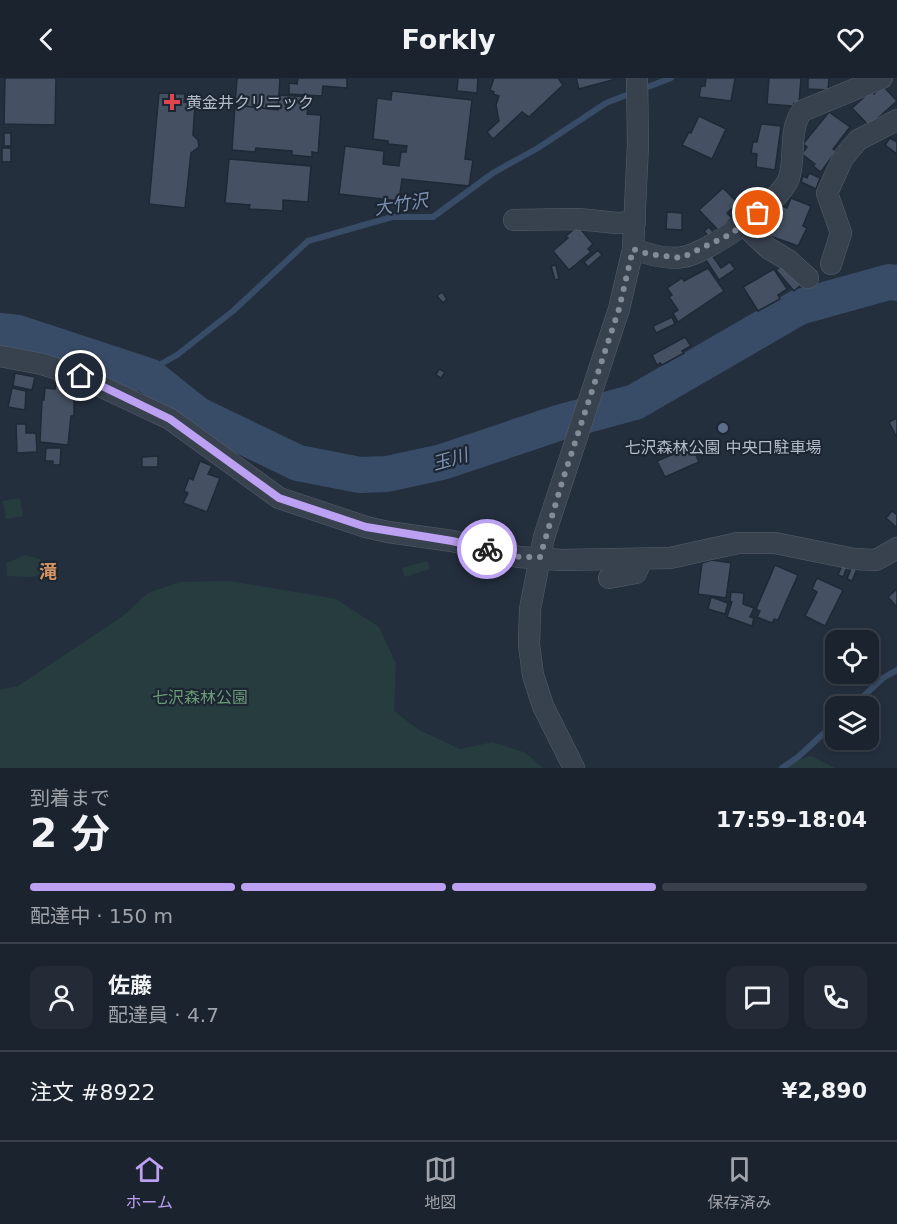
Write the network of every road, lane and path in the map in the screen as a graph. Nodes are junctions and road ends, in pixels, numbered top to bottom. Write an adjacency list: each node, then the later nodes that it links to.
1 (637, 78): 5 (street)
2 (882, 78): 6 (street)
3 (897, 120): 8 (street)
4 (514, 220): 5 (street)
5 (635, 222): 7 (street)
6 (743, 224): 7 (street); 9 (street)
7 (633, 249): 12 (street)
8 (831, 264)
9 (808, 278)
10 (0, 356): 12 (street)
11 (897, 548): 13 (street)
12 (540, 557): 13 (street); 15 (street)
13 (642, 559): 14 (street)
14 (609, 578)
15 (574, 768)

